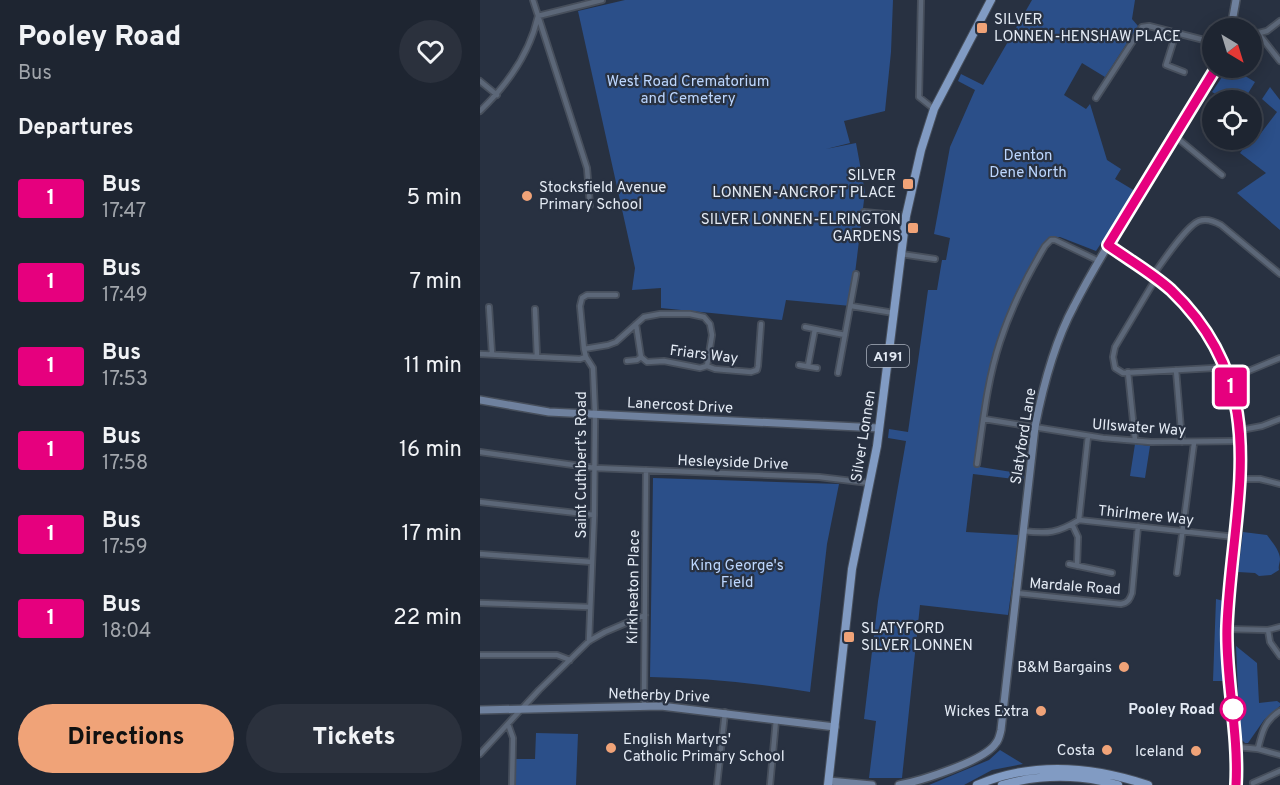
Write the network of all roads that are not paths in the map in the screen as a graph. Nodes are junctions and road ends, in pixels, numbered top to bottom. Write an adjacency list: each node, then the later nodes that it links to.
1 (533, 0): 6 (street)
2 (602, 0): 6 (street)
3 (921, 0): 19 (street)
4 (991, 0): 19 (main road, Silver Lonnen / A191)
5 (1236, 0): 7 (street)
6 (538, 16): 17 (street); 23 (street)
7 (1233, 18)
8 (1280, 21): 9 (street)
9 (1262, 32)
10 (1176, 33): 12 (street); 14 (street); 18 (street)
11 (1262, 38): 13 (street)
12 (1202, 40)
13 (1280, 61)
14 (1184, 72)
15 (1210, 78): 21 (street, Slatyford Lane)
16 (480, 81): 17 (street)
17 (497, 95): 20 (street)
18 (1096, 98)
19 (934, 109): 25 (main road, Silver Lonnen / A191)
20 (480, 111)
21 (1176, 136): 22 (street); 26 (street, Slatyford Lane)
22 (1222, 176)
23 (590, 205)
24 (864, 212): 25 (street)
25 (906, 216): 27 (main road, Silver Lonnen / A191)
26 (1108, 245): 29 (street, Slatyford Lane); 32 (street)
27 (901, 254): 28 (street); 38 (main road, Silver Lonnen / A191)
28 (935, 259)
29 (1099, 261): 63 (street); 65 (street, Slatyford Lane)
30 (856, 274): 35 (street)
31 (1280, 274): 32 (street)
32 (1153, 275): 52 (street)
33 (1152, 285): 58 (street)
34 (616, 295): 44 (street, Saint Cuthbert's Road)
35 (850, 306): 38 (street); 43 (street)
36 (489, 307): 46 (street)
37 (535, 309): 47 (street)
38 (894, 313): 66 (main road, Silver Lonnen / A191)
39 (636, 324): 44 (street); 49 (street); 54 (street)
40 (761, 324): 54 (street, Friars Way)
41 (805, 327): 42 (street)
42 (815, 330): 43 (street); 55 (street)
43 (845, 335): 59 (street)
44 (584, 349): 48 (street, Saint Cuthbert's Road)
45 (480, 354): 46 (street)
46 (492, 354): 47 (street)
47 (537, 357): 48 (street)
48 (586, 357): 62 (street, Saint Cuthbert's Road)
49 (640, 357): 51 (street, Friars Way); 54 (street, Friars Way)
50 (1280, 358): 60 (street)
51 (627, 361)
52 (1222, 364): 57 (street); 60 (street)
53 (799, 365): 55 (street)
54 (707, 366)
55 (808, 366): 56 (street)
56 (817, 368)
57 (1176, 370): 58 (street); 71 (street)
58 (1128, 372): 69 (street)
59 (838, 373)
60 (1229, 379): 67 (street)
61 (480, 400): 62 (street, Lanercost Drive)
62 (595, 414): 66 (street, Lanercost Drive); 75 (street, Saint Cuthbert's Road)
63 (984, 419): 65 (street, Ullswater Way); 74 (street)
64 (1280, 419): 67 (street)
65 (1035, 427): 68 (street, Ullswater Way); 85 (street, Slatyford Lane)
66 (879, 428): 78 (main road, Silver Lonnen / A191)
67 (1241, 430): 70 (street)
68 (1088, 436): 69 (street, Ullswater Way); 82 (street)
69 (1135, 440): 71 (street, Ullswater Way)
70 (1241, 440): 72 (street, Ullswater Way); 77 (street)
71 (1182, 442): 72 (street, Ullswater Way)
72 (1194, 443): 86 (street)
73 (480, 452): 75 (street, Hesleyside Drive)
74 (977, 464)
75 (595, 468): 76 (street, Hesleyside Drive); 81 (street, Saint Cuthbert's Road)
76 (646, 470): 78 (street, Hesleyside Drive); 97 (street, Kirkheaton Place)
77 (1241, 479): 79 (street); 87 (street)
78 (869, 483): 112 (main road, Silver Lonnen / A191)
79 (1280, 484)
80 (480, 502): 81 (street)
81 (594, 515): 89 (street, Saint Cuthbert's Road)
82 (1079, 520): 83 (street, Thirlmere Way); 84 (street, Thirlmere Way)
83 (1072, 524): 85 (street, Thirlmere Way); 91 (street)
84 (1138, 526): 86 (street, Thirlmere Way); 94 (street, Mardale Road)
85 (1022, 531): 94 (street, Slatyford Lane)
86 (1182, 531): 87 (street, Thirlmere Way); 93 (street)
87 (1235, 537): 99 (street)
88 (480, 554): 89 (street)
89 (592, 562): 96 (street, Saint Cuthbert's Road)
90 (1069, 564): 91 (street)
91 (1077, 566): 92 (street)
92 (1112, 573)
93 (1177, 573)
94 (1016, 593): 124 (street, Slatyford Lane)
95 (480, 603): 96 (street)
96 (589, 606): 101 (street, Saint Cuthbert's Road)
97 (645, 615): 101 (street); 105 (street, Kirkheaton Place)
98 (1280, 627): 100 (street)
99 (1227, 629): 100 (street); 113 (street)
100 (1268, 630): 103 (street)
101 (589, 641): 104 (street)
102 (480, 655): 104 (street)
103 (1280, 656)
104 (570, 660): 106 (street)
105 (644, 705): 106 (street, Netherby Drive); 109 (street, Netherby Drive)
106 (522, 709): 107 (street, Netherby Drive); 111 (street)
107 (480, 710)
108 (1280, 711): 114 (street)
109 (725, 712): 110 (street, Netherby Drive); 121 (street)
110 (776, 720): 112 (street, Netherby Drive); 122 (street)
111 (508, 724): 115 (street); 120 (street)
112 (835, 727): 118 (main road, Silver Lonnen / A191)
113 (1237, 747): 114 (street); 129 (street)
114 (1257, 749): 116 (street)
115 (480, 754)
116 (1280, 755)
117 (1280, 771): 119 (street)
118 (829, 783): 123 (street)
119 (1253, 783)
120 (512, 785)
121 (717, 785)
122 (770, 785)
123 (872, 785)
124 (899, 785)
125 (977, 785): 128 (main road)
126 (1002, 785): 127 (main road)
127 (1118, 785)
128 (1148, 785)
129 (1236, 785)

